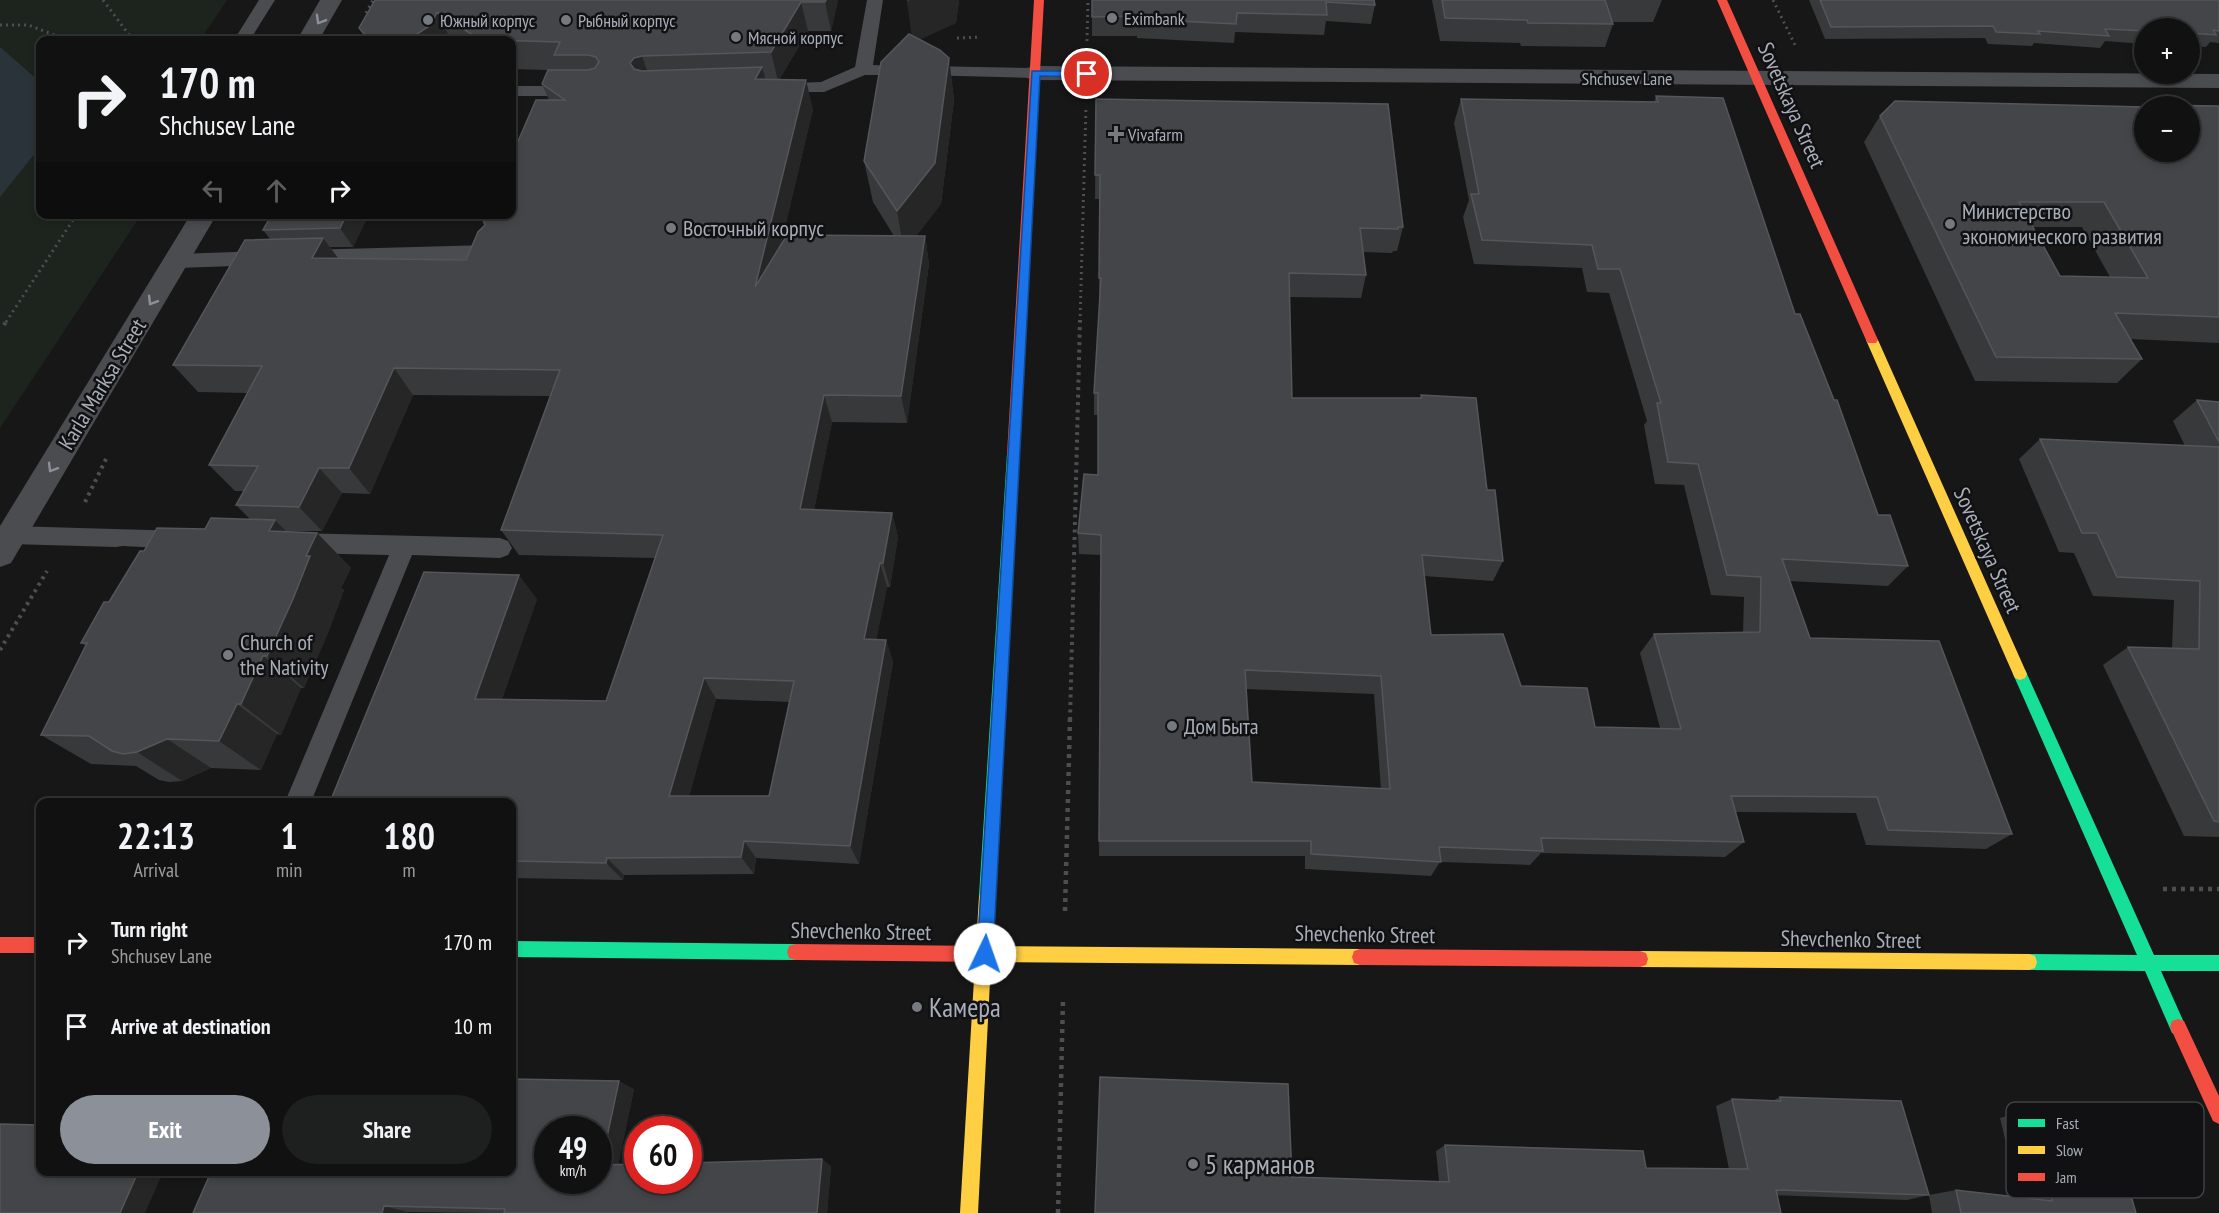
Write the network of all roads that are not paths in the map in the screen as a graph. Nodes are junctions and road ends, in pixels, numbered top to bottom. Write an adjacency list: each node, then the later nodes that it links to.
1 (267, 0): 6 (lane)
2 (331, 0): 7 (street, one-way to 7)
3 (875, 0): 8 (lane)
4 (1039, 0): 11 (main road)
5 (1722, 0): 12 (main road, Sovetskaya Street)
6 (244, 36)
7 (310, 36)
8 (863, 70): 9 (lane); 14 (lane)
9 (907, 71)
10 (926, 71): 11 (lane)
11 (1035, 73): 12 (street, Shchusev Lane); 29 (main road)
12 (1758, 79): 13 (street, Shchusev Lane); 30 (main road, Sovetskaya Street)
13 (2219, 81)
14 (754, 89)
15 (516, 91): 16 (lane)
16 (599, 91)
17 (201, 219): 19 (street, Karla Marksa Street)
18 (488, 252): 19 (lane)
19 (177, 261): 22 (street, Karla Marksa Street, one-way to 22)
20 (208, 541): 22 (lane)
21 (277, 542): 23 (lane)
22 (6, 544)
23 (404, 546): 24 (lane); 25 (lane)
24 (500, 548)
25 (300, 798)
26 (0, 945): 27 (main road)
27 (36, 945)
28 (516, 949): 29 (main road, Shevchenko Street)
29 (985, 954): 30 (main road, Shevchenko Street); 33 (main road)
30 (2147, 962): 31 (main road, Shevchenko Street); 32 (main road, Sovetskaya Street)
31 (2219, 963)
32 (2219, 1115)
33 (969, 1213)

